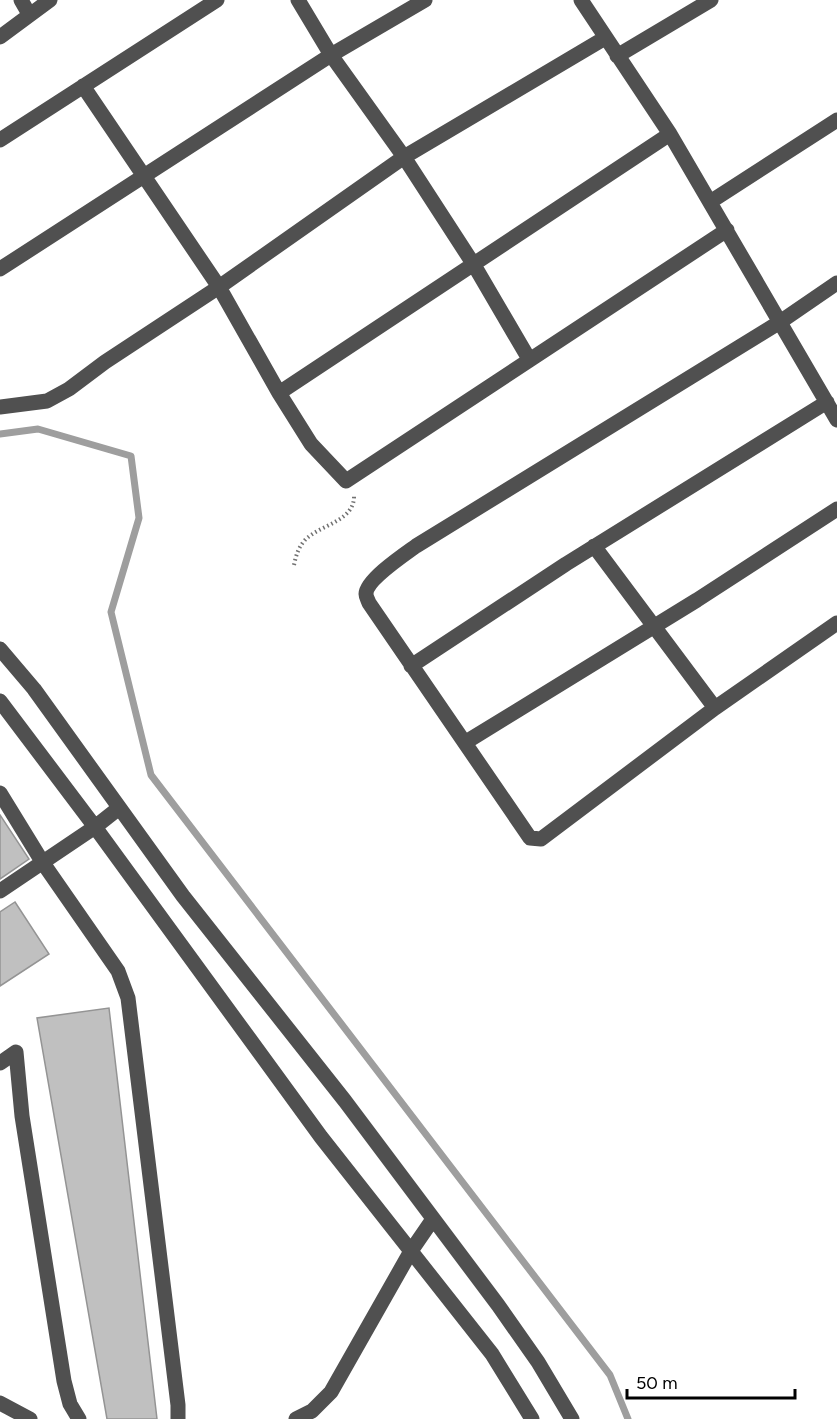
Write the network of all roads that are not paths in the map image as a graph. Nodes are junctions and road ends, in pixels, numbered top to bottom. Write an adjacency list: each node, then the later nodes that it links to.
1 (21, 0): 8 (street)
2 (50, 0): 8 (street)
3 (217, 0): 13 (street)
4 (298, 0): 11 (street)
5 (425, 0): 11 (street)
6 (581, 0): 10 (street)
7 (711, 0): 12 (street)
8 (29, 14): 9 (street)
9 (0, 37)
10 (605, 38): 12 (street); 17 (street)
11 (331, 55): 17 (street); 18 (street)
12 (617, 56): 15 (street)
13 (83, 86): 16 (street); 18 (street)
14 (837, 120): 19 (street)
15 (670, 134): 19 (street); 21 (street)
16 (0, 140)
17 (404, 157): 21 (street); 24 (street)
18 (142, 176): 22 (street); 24 (street)
19 (710, 202): 20 (street)
20 (727, 230): 25 (street); 26 (street)
21 (474, 266): 26 (street); 27 (street)
22 (0, 269)
23 (837, 283): 25 (street)
24 (219, 287): 27 (street); 29 (street)
25 (780, 322): 28 (street); 36 (street)
26 (529, 359): 27 (street)
27 (279, 393)
28 (827, 402): 30 (street); 32 (street)
29 (0, 407)
30 (837, 420)
31 (837, 509): 34 (street)
32 (594, 546): 34 (street); 36 (street)
33 (837, 623): 38 (street)
34 (655, 626): 38 (street); 39 (street)
35 (0, 649): 41 (street)
36 (411, 666): 39 (street)
37 (0, 701): 42 (street)
38 (715, 708): 39 (street)
39 (466, 742)
40 (0, 793): 43 (street)
41 (119, 808): 42 (street); 46 (street)
42 (95, 827): 43 (street); 47 (street)
43 (43, 863): 44 (street); 51 (street)
44 (0, 891)
45 (0, 1063): 50 (street)
46 (434, 1219): 47 (street); 54 (street)
47 (411, 1251): 52 (street); 53 (street)
48 (0, 1403): 49 (street)
49 (30, 1419)
50 (79, 1419)
51 (178, 1419)
52 (296, 1419)
53 (532, 1419)
54 (572, 1419)

